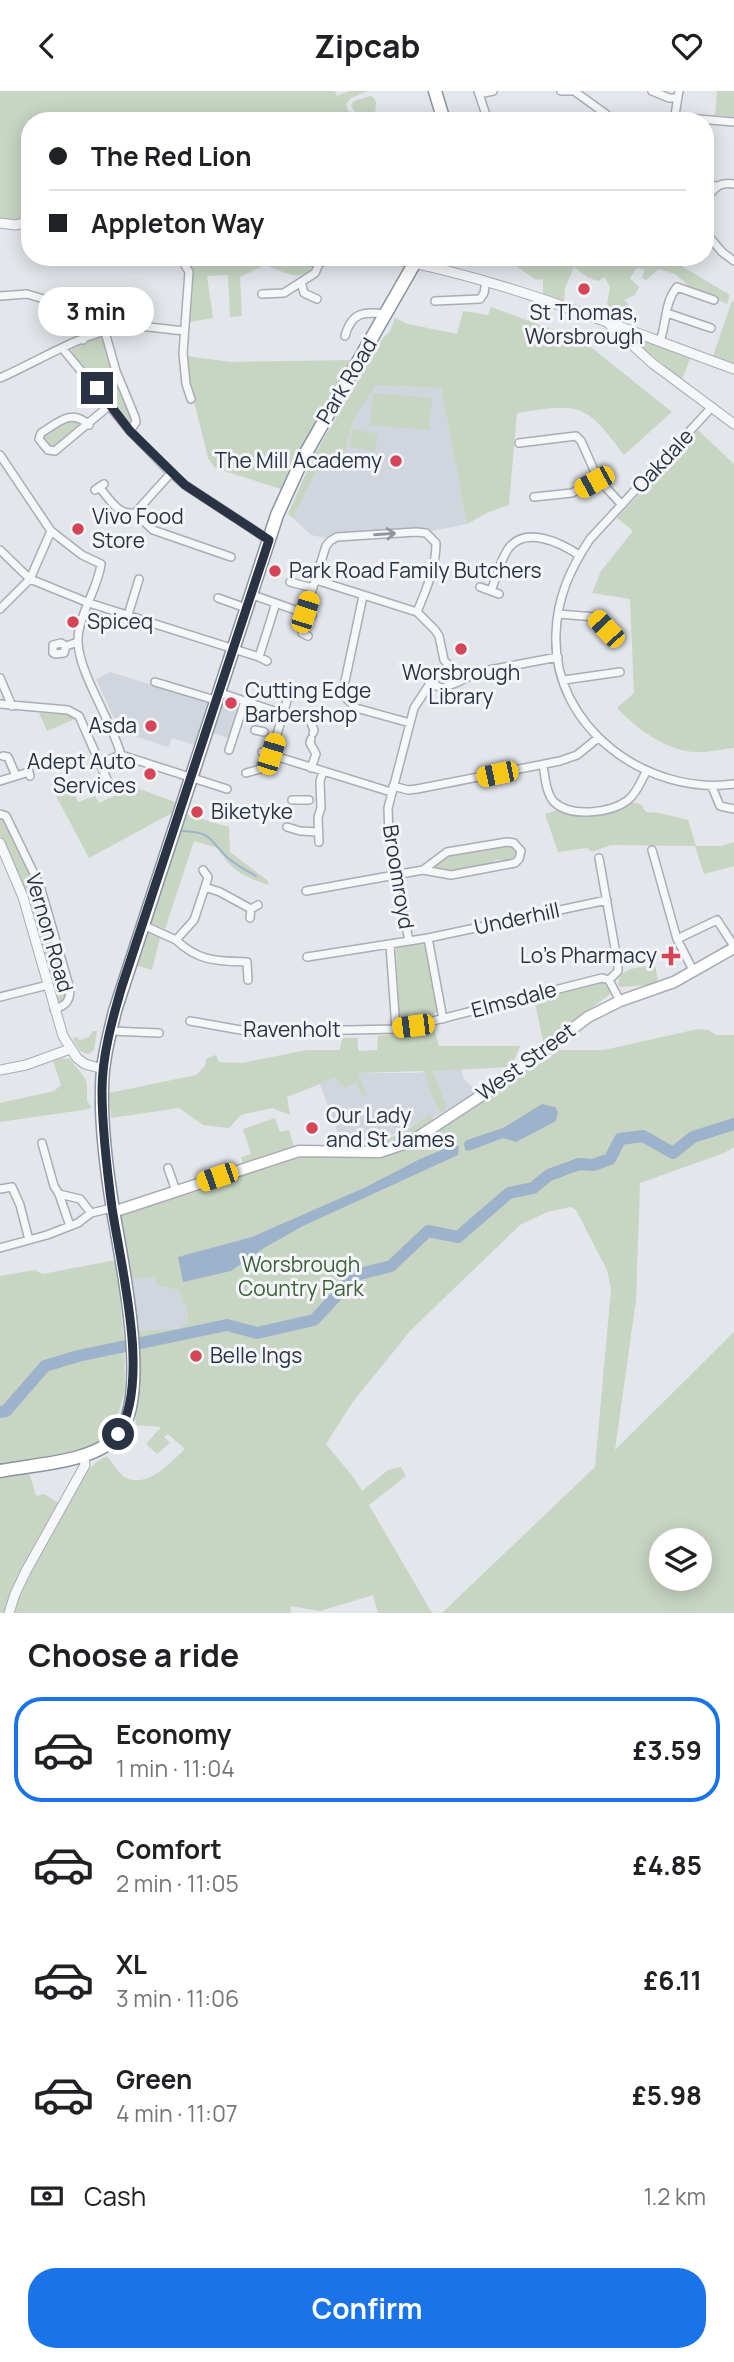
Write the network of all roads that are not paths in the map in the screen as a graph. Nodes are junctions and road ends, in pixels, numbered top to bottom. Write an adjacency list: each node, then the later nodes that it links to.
1 (435, 91): 8 (highway)
2 (493, 91): 6 (street)
3 (561, 91): 4 (street)
4 (572, 91): 10 (street)
5 (652, 91): 7 (street)
6 (479, 92): 9 (street)
7 (678, 95)
8 (441, 112)
9 (485, 112)
10 (600, 112)
11 (714, 121): 12 (street)
12 (734, 122)
13 (734, 184): 14 (street)
14 (716, 186): 15 (street)
15 (714, 189)
16 (0, 223): 17 (street)
17 (21, 224)
18 (714, 243): 19 (street)
19 (734, 261)
20 (185, 266): 37 (street)
21 (319, 266): 25 (street)
22 (413, 266): 33 (highway, Park Road)
23 (430, 267): 24 (street)
24 (486, 281): 30 (street); 34 (street)
25 (301, 282): 26 (street); 28 (street)
26 (262, 294)
27 (0, 296): 31 (street)
28 (317, 299)
29 (714, 300): 32 (street)
30 (435, 301)
31 (87, 311): 35 (street); 40 (street)
32 (667, 313): 36 (street); 41 (street)
33 (387, 314): 39 (street); 60 (highway, Park Road)
34 (608, 323): 41 (street); 47 (street)
35 (129, 327): 37 (street); 38 (street)
36 (711, 328)
37 (184, 331): 45 (street)
38 (105, 332): 40 (street); 50 (street)
39 (345, 336)
40 (83, 340): 42 (street)
41 (660, 341): 43 (street)
42 (63, 349): 44 (street); 46 (street)
43 (734, 369)
44 (0, 378)
45 (191, 399)
46 (110, 405): 49 (street); 50 (street)
47 (712, 407): 48 (street); 57 (street, Oakdale)
48 (734, 424)
49 (89, 425): 49 (street)
50 (130, 431): 53 (street)
51 (519, 443): 54 (street)
52 (0, 455): 59 (street)
53 (171, 473): 58 (street); 60 (street)
54 (598, 479): 56 (street); 57 (street)
55 (99, 487): 58 (street)
56 (534, 497)
57 (622, 505): 62 (street, Oakdale)
58 (135, 513): 63 (street)
59 (51, 531): 64 (street); 74 (street)
60 (269, 540): 70 (highway, Park Road)
61 (0, 550): 64 (street)
62 (579, 555): 69 (street); 79 (street, Oakdale)
63 (231, 558)
64 (30, 579): 74 (street); 77 (street)
65 (139, 579): 80 (street)
66 (290, 582): 67 (street)
67 (314, 584): 72 (street); 78 (street, one-way to 78); 81 (street)
68 (480, 587): 69 (street)
69 (491, 591): 71 (street)
70 (250, 594): 75 (street); 76 (highway, Park Road)
71 (499, 594)
72 (363, 596): 78 (street); 106 (street)
73 (218, 598): 76 (street)
74 (89, 603): 80 (street); 84 (street)
75 (276, 603): 81 (street); 86 (street)
76 (246, 608): 86 (highway, Park Road)
77 (0, 609)
78 (417, 613): 88 (street)
79 (558, 614): 82 (street); 87 (street, Oakdale)
80 (128, 615): 86 (street)
81 (307, 618): 83 (street)
82 (606, 629)
83 (308, 636)
84 (78, 642): 85 (street); 113 (street)
85 (66, 646)
86 (232, 649): 100 (highway, Park Road)
87 (558, 657): 90 (street); 94 (street, Oakdale)
88 (444, 660): 89 (street); 92 (street, Broomroyd)
89 (454, 670): 90 (street); 92 (street); 96 (street)
90 (478, 672): 96 (street)
91 (620, 672): 94 (street)
92 (435, 676): 98 (street); 99 (street, Broomroyd)
93 (0, 678): 103 (street)
94 (564, 680): 110 (street, Oakdale)
95 (155, 682): 100 (street)
96 (458, 682): 98 (street)
97 (286, 685): 104 (street)
98 (439, 687): 99 (street)
99 (424, 694): 106 (street, Broomroyd)
100 (216, 696): 101 (street); 124 (highway, Park Road)
101 (245, 701): 104 (street); 111 (street)
102 (0, 704): 103 (street)
103 (12, 706): 116 (street)
104 (283, 714): 108 (street)
105 (309, 718): 118 (street)
106 (410, 723): 129 (street, Broomroyd)
107 (255, 730): 108 (street)
108 (270, 734): 115 (street)
109 (224, 738): 111 (street)
110 (597, 738): 117 (street); 120 (street, Oakdale)
111 (232, 741): 112 (street)
112 (229, 750)
113 (121, 755): 116 (street); 124 (street)
114 (3, 756): 122 (street)
115 (265, 756): 118 (street); 121 (street)
116 (100, 764): 126 (street)
117 (543, 765): 120 (street); 129 (street)
118 (311, 768): 119 (street)
119 (323, 772): 129 (street); 131 (street)
120 (646, 772): 128 (street, Oakdale)
121 (246, 773)
122 (16, 776): 123 (street); 125 (street)
123 (30, 776)
124 (191, 776): 130 (street); 148 (highway, Park Road)
125 (0, 781)
126 (109, 784)
127 (734, 784): 128 (street, Oakdale)
128 (712, 787): 133 (street)
129 (392, 789): 143 (street, Broomroyd)
130 (221, 790)
131 (315, 799): 132 (street); 136 (street)
132 (292, 800)
133 (734, 809)
134 (0, 814): 162 (street, Vernon Road)
135 (287, 827): 136 (street)
136 (318, 832): 137 (street)
137 (319, 842)
138 (0, 843): 159 (street, Vernon Road)
139 (652, 850): 150 (street)
140 (599, 858): 146 (street)
141 (203, 870): 144 (street)
142 (423, 870): 142 (street); 143 (street)
143 (396, 874): 145 (street); 152 (street, Broomroyd)
144 (205, 887): 147 (street); 151 (street)
145 (306, 891)
146 (607, 900): 149 (street, Underhill); 158 (street)
147 (253, 911)
148 (142, 925): 151 (street); 166 (highway, Park Road)
149 (428, 938): 152 (street, Underhill); 163 (street)
150 (677, 939): 154 (street); 156 (street)
151 (176, 940): 157 (street)
152 (409, 941): 153 (street, Underhill)
153 (390, 945): 155 (street, Underhill); 165 (street)
154 (734, 947): 156 (main road, West Street)
155 (307, 957)
156 (694, 972): 161 (main road, West Street)
157 (248, 980)
158 (609, 980): 161 (street); 163 (street, Elmsdale)
159 (48, 985): 160 (street); 162 (street, Vernon Road)
160 (0, 997)
161 (620, 1001): 174 (main road, West Street)
162 (54, 1009): 168 (street, Vernon Road)
163 (443, 1019): 165 (street, Elmsdale)
164 (190, 1021): 165 (street, Ravenholt)
165 (396, 1028)
166 (110, 1031): 167 (street); 169 (highway, Park Road)
167 (159, 1033)
168 (70, 1049): 169 (street); 170 (street)
169 (103, 1069): 176 (highway, Park Road)
170 (0, 1070)
171 (42, 1143): 175 (street)
172 (168, 1168): 174 (street)
173 (0, 1189): 179 (street)
174 (176, 1191): 176 (main road, West Street)
175 (59, 1193): 177 (street); 178 (street)
176 (113, 1210): 177 (street); 181 (highway, Park Road)
177 (91, 1213): 178 (street)
178 (70, 1226): 179 (street)
179 (29, 1240): 180 (street)
180 (0, 1248)
181 (85, 1456): 182 (highway); 183 (street)
182 (0, 1471)
183 (9, 1613)

